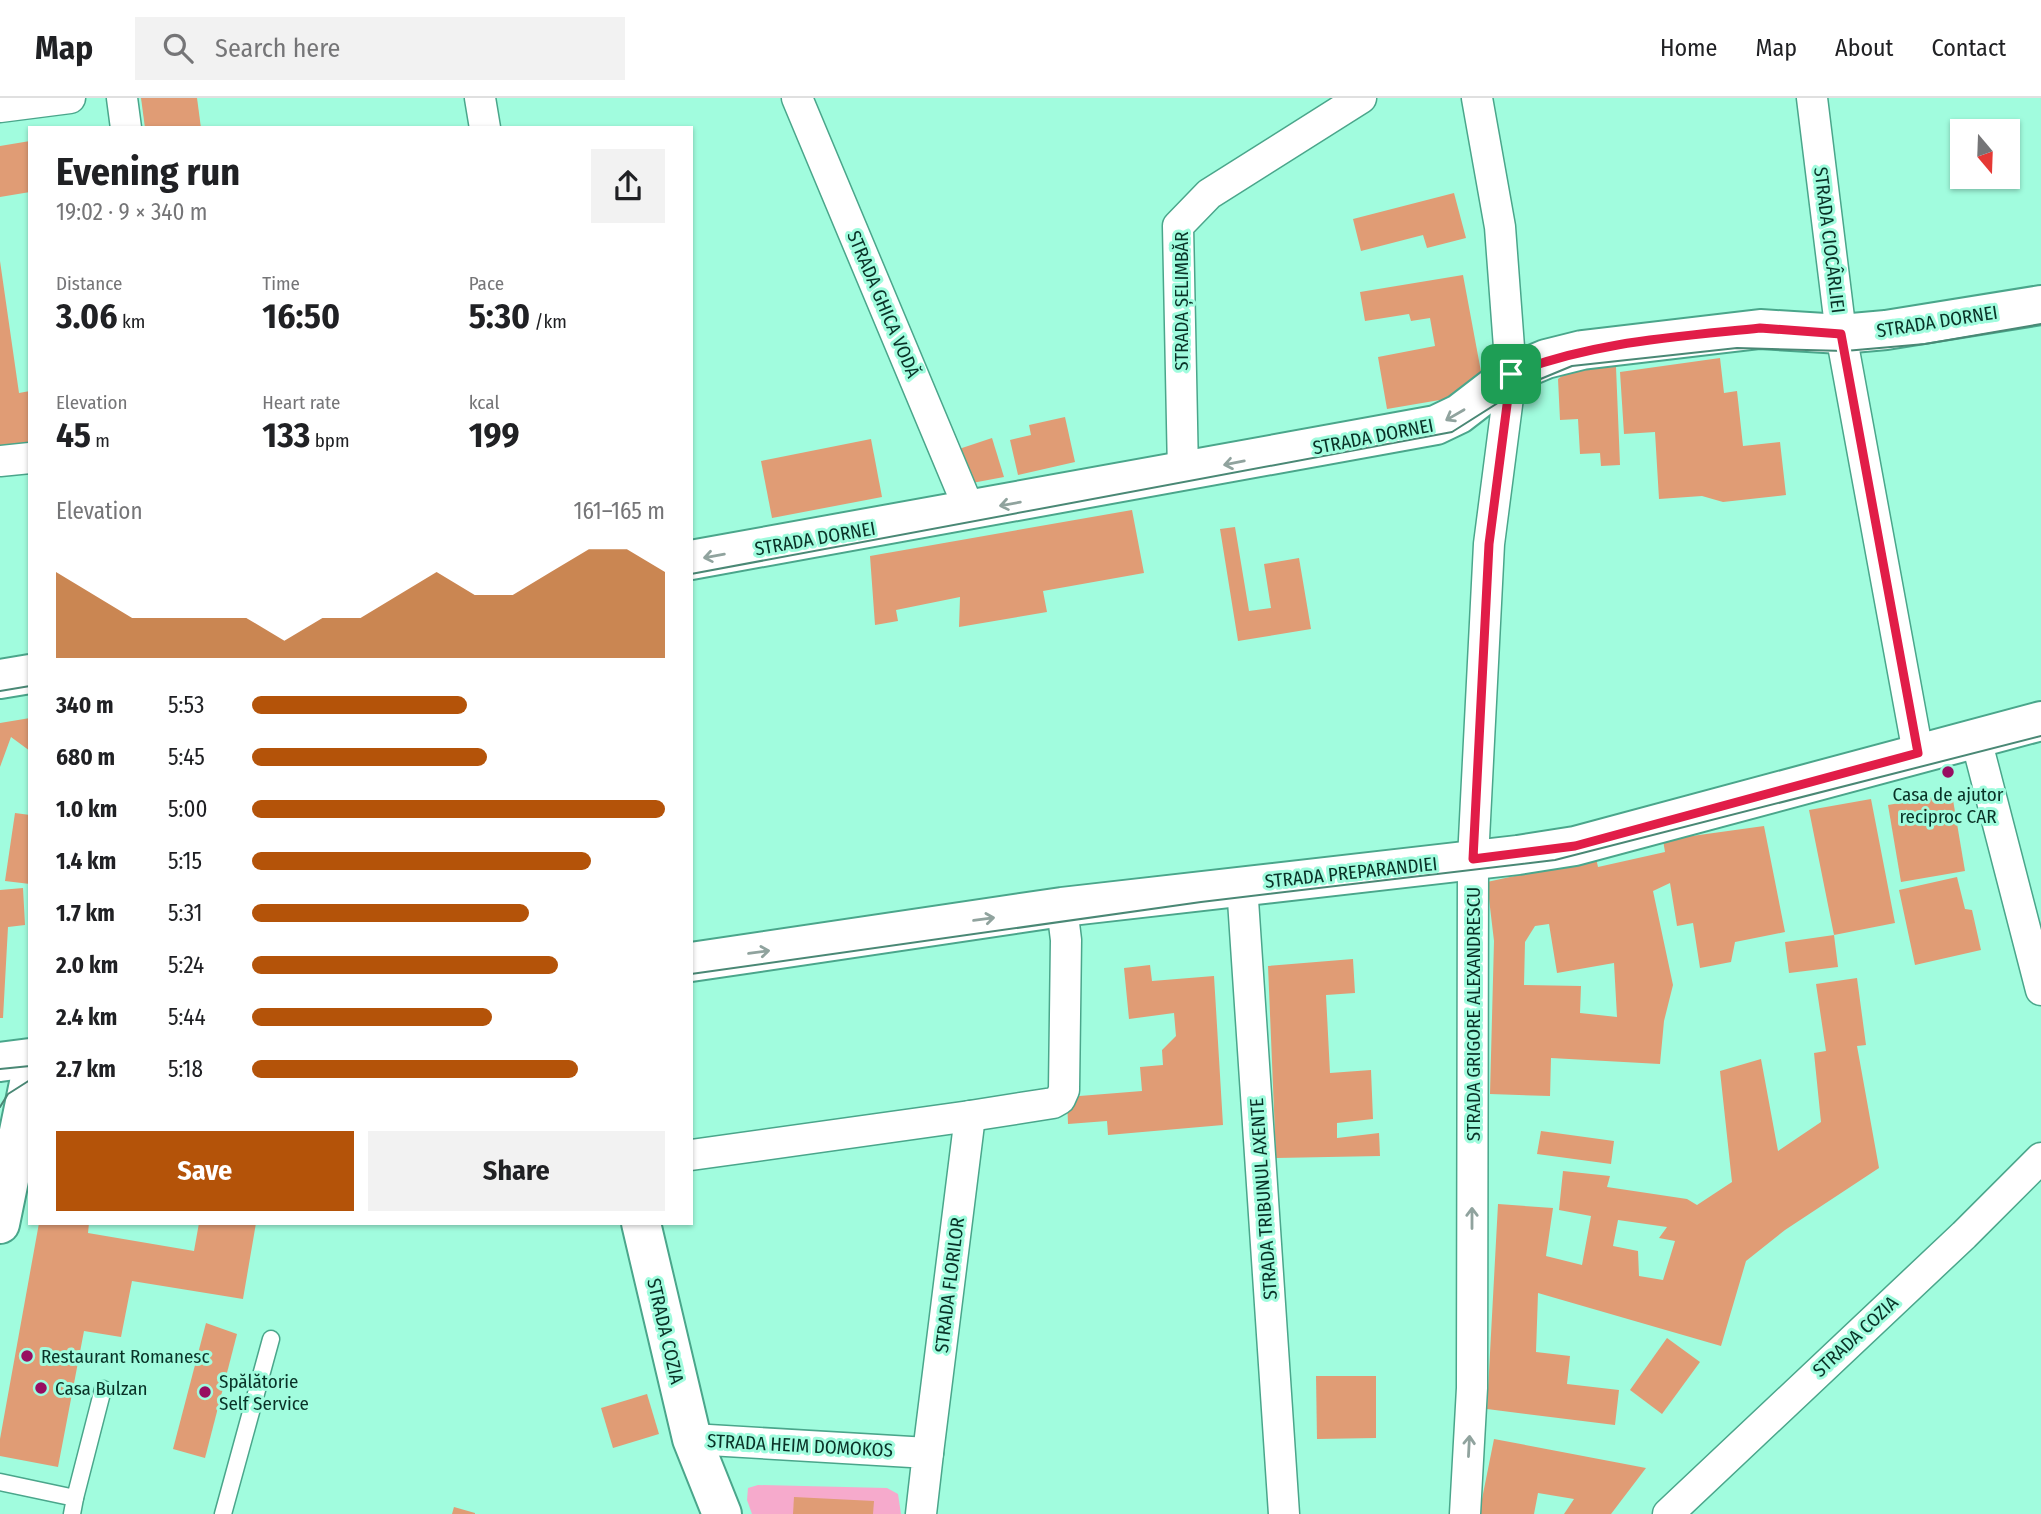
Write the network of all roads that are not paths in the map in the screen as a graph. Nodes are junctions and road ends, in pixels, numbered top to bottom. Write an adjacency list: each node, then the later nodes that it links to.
1 (70, 98): 8 (street)
2 (122, 98): 9 (street)
3 (480, 98): 10 (street)
4 (797, 98): 17 (street, STRADA GHICA VODĂ)
5 (1361, 98): 16 (street, STRADA ȘELIMBĂR)
6 (1477, 98): 13 (street, STRADA GRIGORE ALEXANDRESCU)
7 (1812, 98): 12 (street, STRADA CIOCÂRLIEI)
8 (0, 107)
9 (126, 126)
10 (485, 126)
11 (2041, 304): 12 (main road, STRADA DORNEI)
12 (1841, 334): 13 (main road, STRADA DORNEI); 23 (street, STRADA CIOCÂRLIEI)
13 (1511, 374): 16 (main road, STRADA DORNEI, one-way to 16); 24 (street, STRADA GRIGORE ALEXANDRESCU)
14 (28, 458): 15 (street)
15 (0, 461)
16 (1183, 472): 17 (main road, STRADA DORNEI, one-way to 17)
17 (970, 511): 18 (main road, STRADA DORNEI, one-way to 18)
18 (693, 560)
19 (28, 674): 20 (main road)
20 (0, 679)
21 (2041, 721): 22 (main road, STRADA PREPARANDIEI)
22 (1976, 739): 23 (main road, STRADA PREPARANDIEI); 28 (street)
23 (1918, 753): 24 (main road, STRADA PREPARANDIEI)
24 (1473, 859): 25 (main road, STRADA PREPARANDIEI); 47 (street, STRADA GRIGORE ALEXANDRESCU, one-way to 24)
25 (1242, 885): 26 (main road, STRADA PREPARANDIEI); 46 (street, STRADA TRIBUNUL AXENTE)
26 (1062, 907): 27 (main road, STRADA PREPARANDIEI, one-way to 26); 32 (street)
27 (693, 962)
28 (2039, 974)
29 (28, 1058): 30 (main road)
30 (0, 1062)
31 (28, 1088): 35 (main road)
32 (970, 1116): 33 (street); 40 (street, STRADA FLORILOR)
33 (693, 1155)
34 (2041, 1157): 48 (street, STRADA COZIA)
35 (0, 1224)
36 (641, 1225): 39 (main road, STRADA COZIA)
37 (271, 1339): 43 (lane)
38 (103, 1389): 42 (lane)
39 (692, 1439): 40 (street, STRADA HEIM DOMOKOS); 44 (main road, STRADA HEIM DOMOKOS)
40 (928, 1453): 45 (street)
41 (0, 1482): 42 (lane)
42 (74, 1506)
43 (223, 1514)
44 (722, 1514)
45 (921, 1514)
46 (1284, 1514)
47 (1465, 1514)
48 (1668, 1514)

